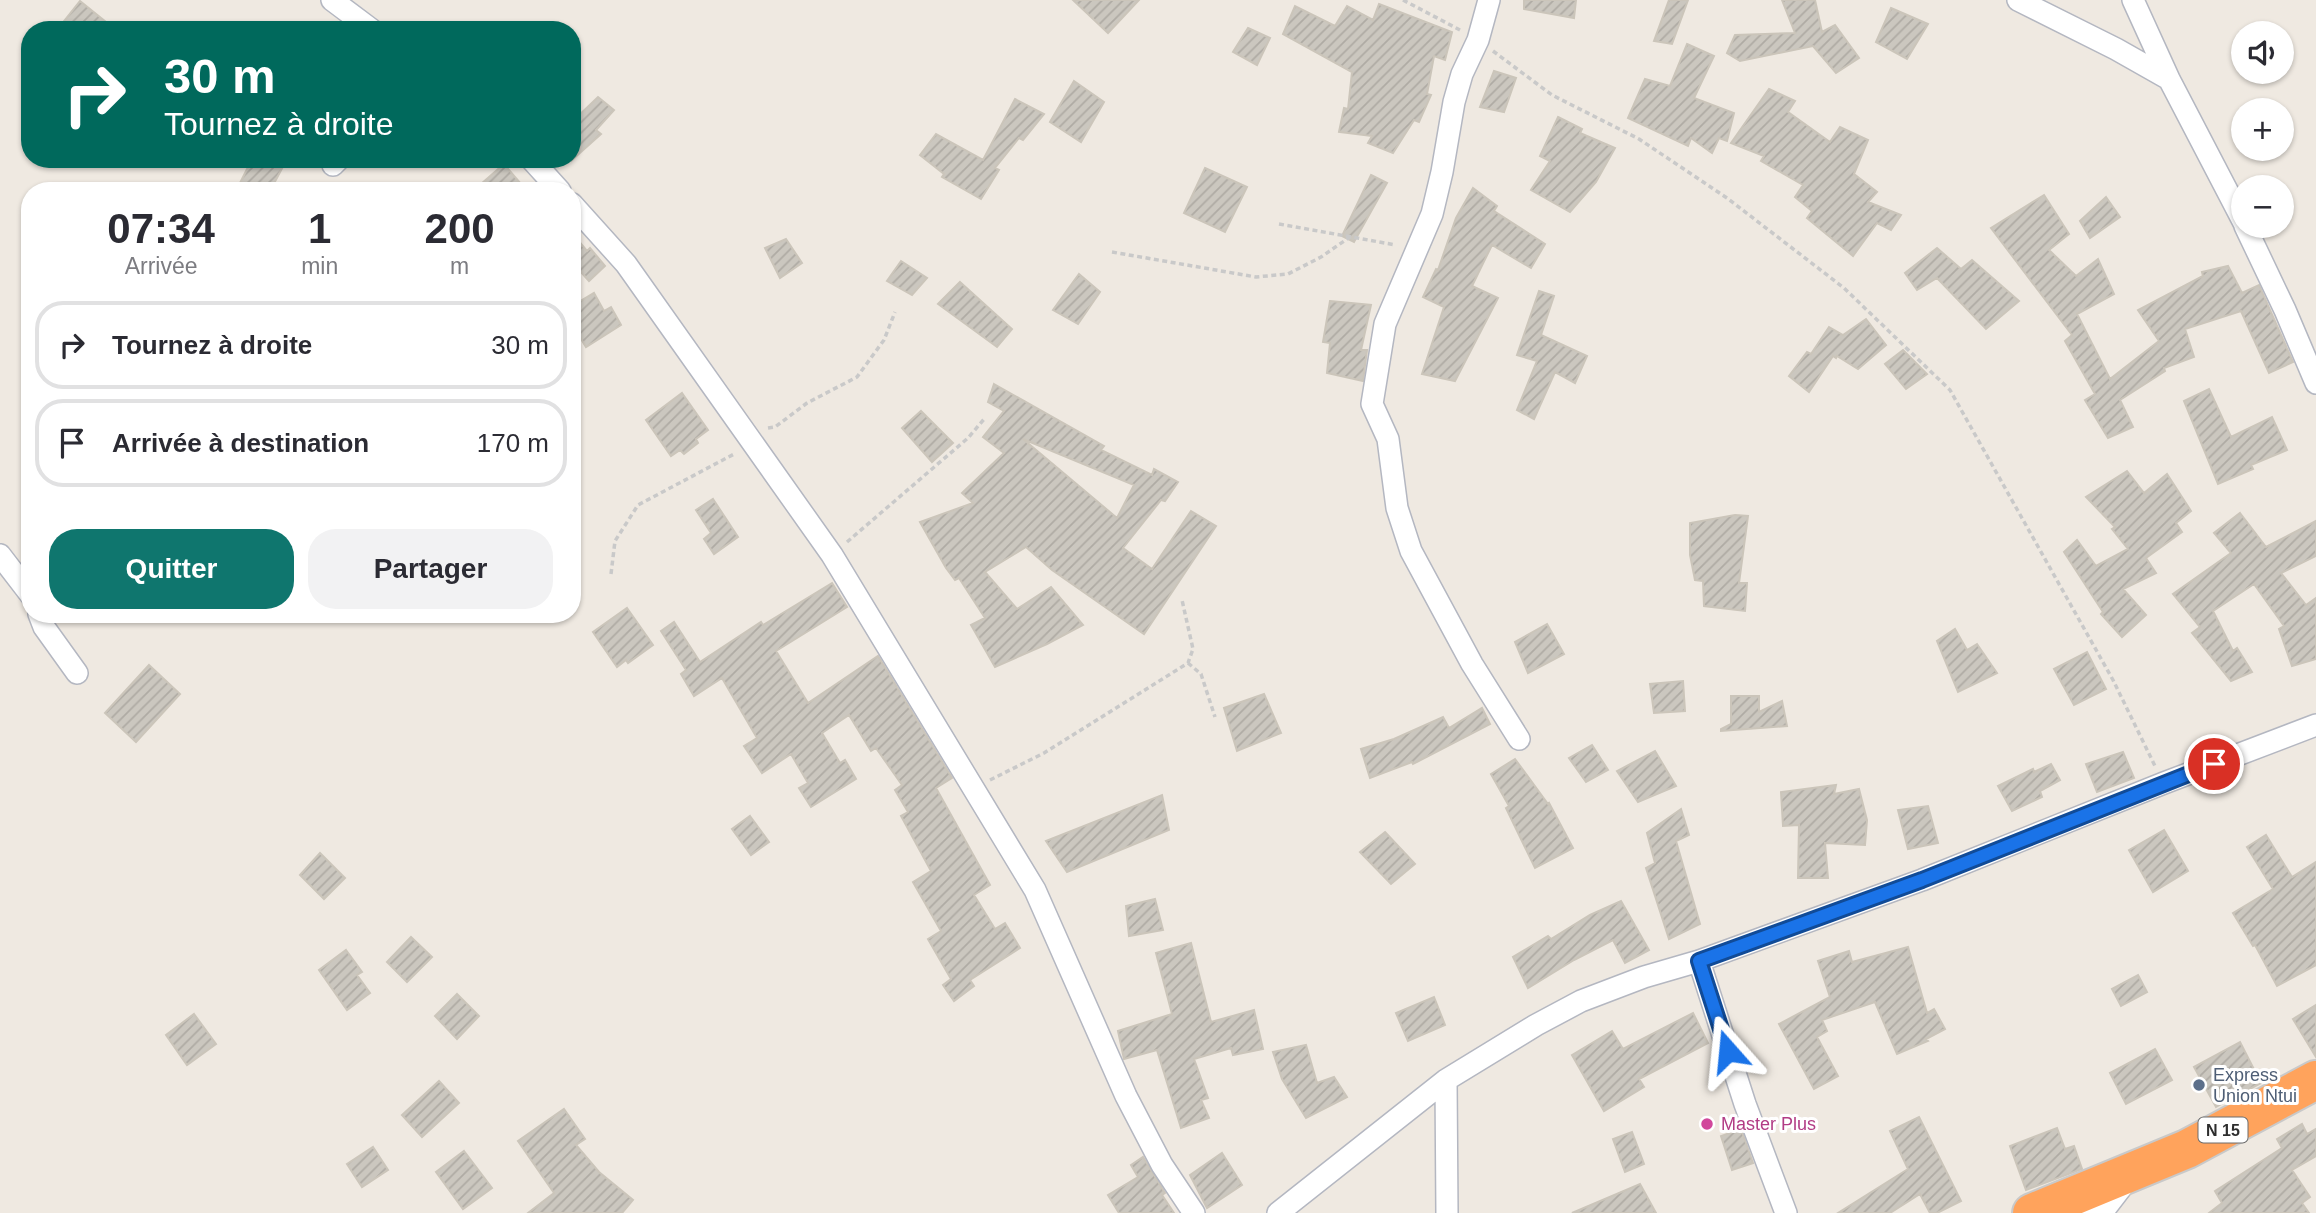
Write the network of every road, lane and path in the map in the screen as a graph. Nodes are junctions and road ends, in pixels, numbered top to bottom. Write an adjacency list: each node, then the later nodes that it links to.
1 (332, 0): 6 (street)
2 (1403, 0): 7 (path)
3 (1489, 0): 7 (street)
4 (2018, 0): 8 (street)
5 (2133, 0): 8 (street)
6 (360, 21)
7 (1478, 40): 16 (street); 33 (path)
8 (2169, 79): 11 (street)
9 (539, 168): 10 (street)
10 (552, 182)
11 (2231, 199)
12 (581, 214): 21 (street)
13 (1279, 224): 14 (path)
14 (1350, 237): 16 (path); 17 (path)
15 (2251, 238): 19 (street)
16 (1419, 248): 32 (street)
17 (1112, 252)
18 (895, 312): 21 (path)
19 (2316, 383)
20 (985, 418): 23 (path)
21 (749, 438): 23 (street); 24 (path)
22 (0, 555): 25 (street)
23 (832, 555): 34 (street)
24 (611, 574)
25 (21, 582)
26 (1182, 600): 28 (path)
27 (42, 623): 29 (street)
28 (1188, 663): 30 (path); 34 (path)
29 (77, 673)
30 (1215, 717)
31 (2316, 725): 33 (street)
32 (1519, 739)
33 (2164, 783): 35 (street)
34 (974, 787): 39 (street)
35 (1699, 961): 36 (street); 42 (street)
36 (1446, 1080): 40 (street); 41 (street)
37 (2316, 1080): 38 (highway, N 15)
38 (2126, 1174): 43 (highway, N 15); 44 (main road)
39 (1194, 1213)
40 (1278, 1213)
41 (1447, 1213)
42 (1786, 1213)
43 (2032, 1213)
44 (2096, 1213)

